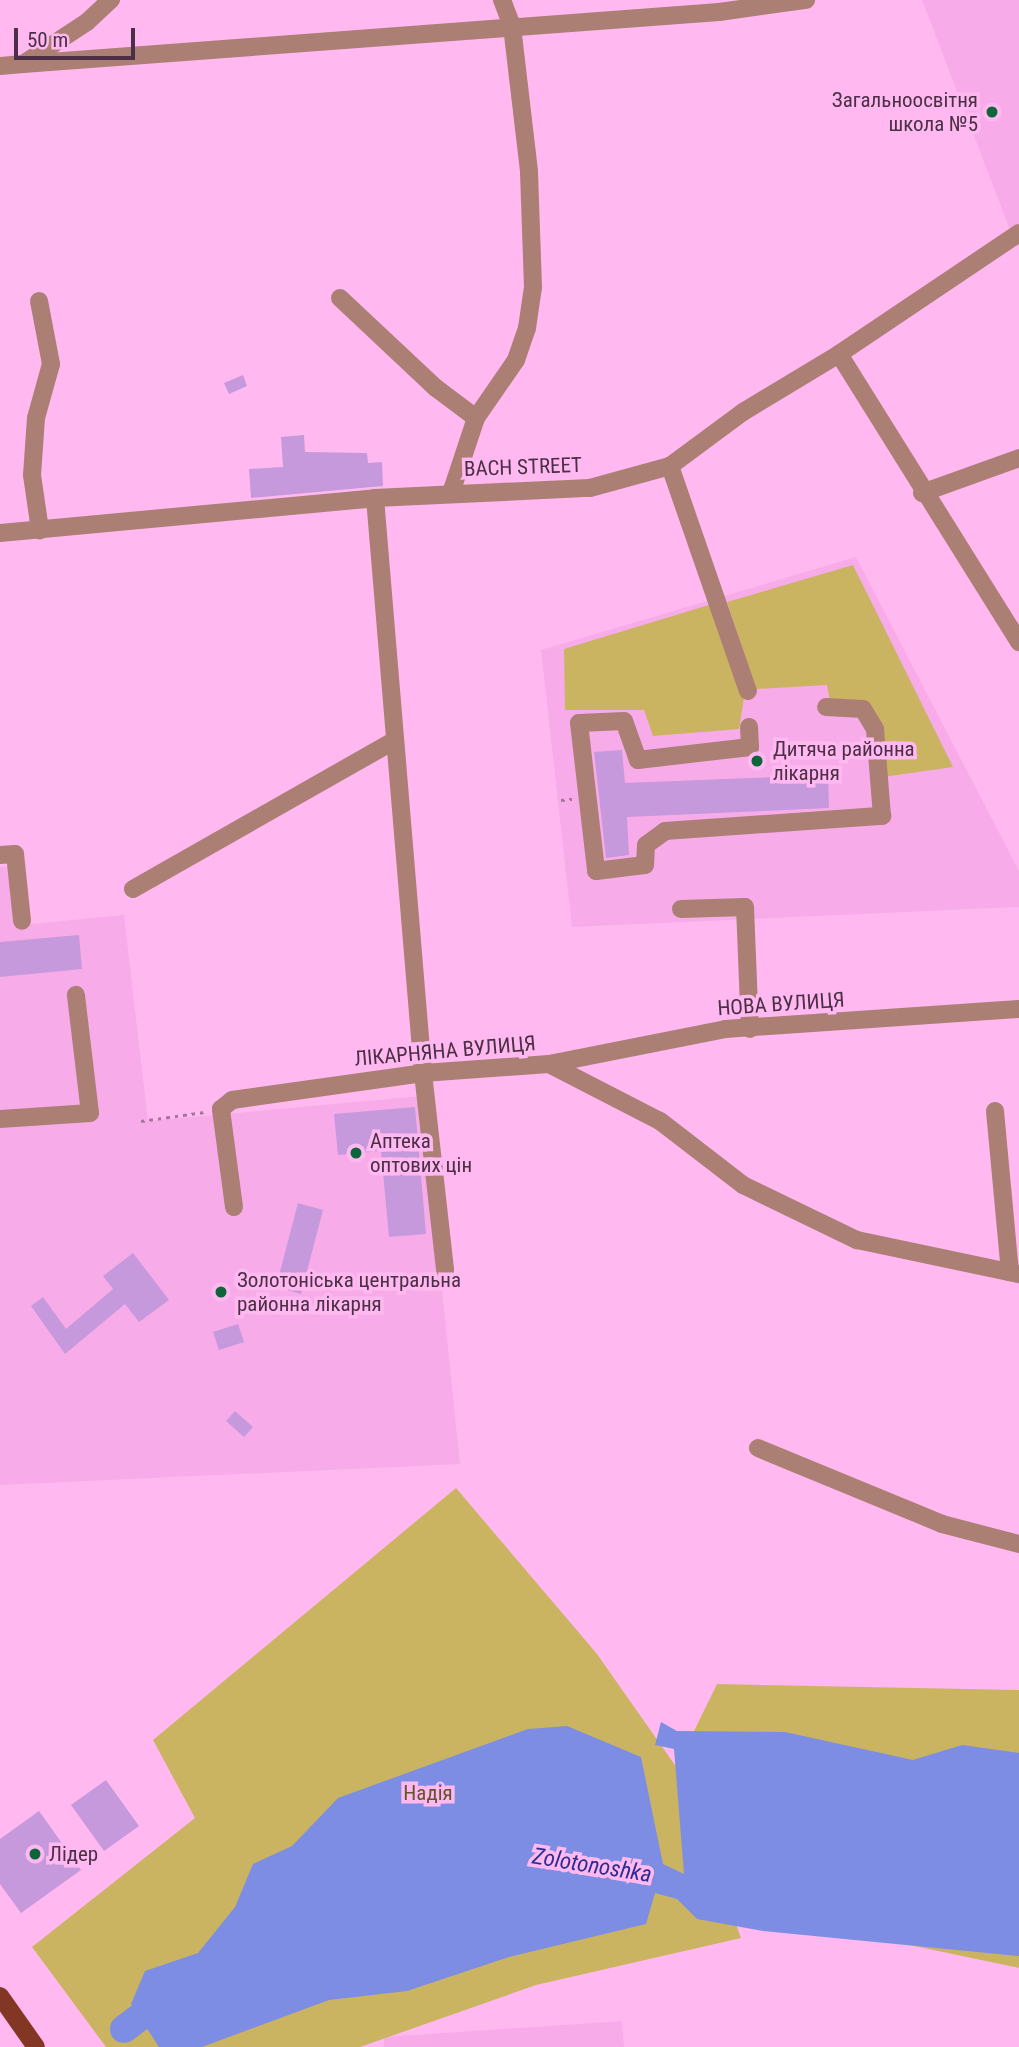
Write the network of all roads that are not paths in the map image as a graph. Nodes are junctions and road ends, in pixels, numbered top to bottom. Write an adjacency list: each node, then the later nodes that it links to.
1 (111, 0): 5 (street)
2 (502, 0): 4 (street)
3 (806, 0): 4 (street)
4 (512, 26): 5 (street); 11 (street)
5 (23, 64): 6 (street)
6 (0, 66)
7 (1019, 233): 10 (street, BACH STREET)
8 (340, 298): 11 (street)
9 (38, 301): 17 (street)
10 (839, 354): 13 (street, BACH STREET); 15 (street)
11 (476, 418): 14 (street)
12 (1019, 458): 15 (street)
13 (670, 466): 14 (street, BACH STREET); 20 (street)
14 (451, 492): 16 (street, BACH STREET)
15 (922, 493): 19 (street)
16 (375, 498): 17 (street, BACH STREET); 23 (street)
17 (40, 530): 18 (street, BACH STREET)
18 (0, 534)
19 (1019, 642)
20 (748, 691)
21 (826, 707): 22 (street)
22 (749, 727)
23 (396, 740): 25 (street); 32 (street)
24 (0, 855): 27 (street)
25 (133, 889)
26 (681, 909): 30 (street)
27 (22, 921)
28 (76, 995): 34 (street)
29 (1019, 1009): 30 (street, НОВА ВУЛИЦЯ)
30 (750, 1029): 31 (street, НОВА ВУЛИЦЯ)
31 (549, 1064): 32 (street, ЛІКАРНЯНА ВУЛИЦЯ); 37 (street, ЛІКАРНЯНА ВУЛИЦЯ)
32 (423, 1073): 35 (street, ЛІКАРНЯНА ВУЛИЦЯ); 36 (street)
33 (995, 1111): 37 (street)
34 (0, 1119)
35 (234, 1207)
36 (445, 1270)
37 (1015, 1273)
38 (758, 1448): 39 (street)
39 (1019, 1544)
40 (0, 1996): 41 (main road)
41 (36, 2047)

